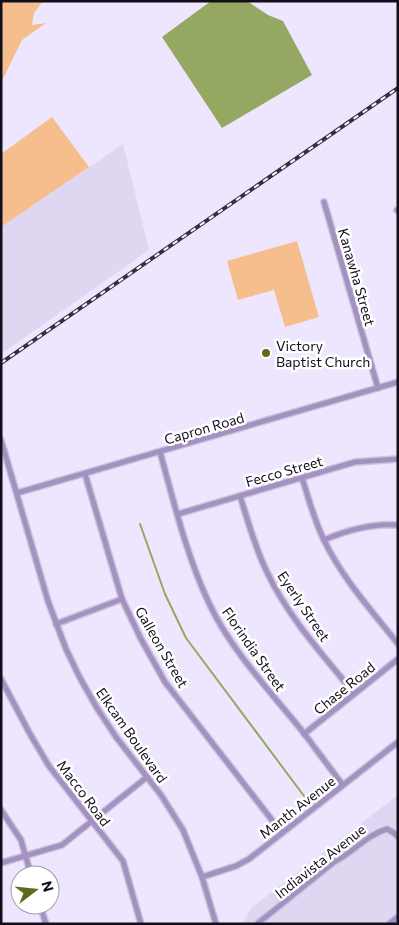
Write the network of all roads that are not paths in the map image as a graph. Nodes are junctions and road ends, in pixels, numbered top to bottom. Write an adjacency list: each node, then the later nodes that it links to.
1 (324, 202): 3 (street, Kanawha Street)
2 (398, 382): 3 (street, Capron Road)
3 (378, 388): 5 (street, Capron Road)
4 (1, 442): 9 (street, Elkcam Boulevard)
5 (160, 452): 7 (street, Capron Road); 11 (street, Florindia Street)
6 (398, 460): 8 (street, Fecco Street)
7 (85, 474): 9 (street, Capron Road); 14 (street, Galleon Street)
8 (302, 478): 10 (street, Fecco Street); 13 (street)
9 (17, 493): 15 (street, Elkcam Boulevard)
10 (240, 496): 11 (street, Fecco Street); 19 (street, Eyerly Street)
11 (178, 514): 20 (street, Florindia Street)
12 (398, 525): 13 (street)
13 (324, 540): 16 (street)
14 (122, 599): 15 (street); 26 (street, Galleon Street)
15 (56, 624): 22 (street, Elkcam Boulevard)
16 (398, 644)
17 (398, 659): 19 (street, Chase Road)
18 (1, 679): 25 (street, Macco Road)
19 (354, 693): 20 (street, Chase Road)
20 (304, 734): 23 (street, Florindia Street)
21 (398, 742): 23 (street, Manth Avenue)
22 (148, 778): 25 (street); 31 (street, Elkcam Boulevard)
23 (343, 785): 26 (street, Manth Avenue)
24 (1, 810): 28 (street)
25 (91, 822): 28 (street); 33 (street, Macco Road)
26 (282, 833): 31 (street, Manth Avenue)
27 (398, 837): 35 (street, Indiavista Avenue)
28 (26, 856): 29 (street); 30 (street)
29 (1, 863)
30 (28, 865)
31 (202, 877): 34 (street, Elkcam Boulevard)
32 (398, 917): 36 (street)
33 (141, 924)
34 (216, 924)
35 (257, 924)
36 (390, 924)

